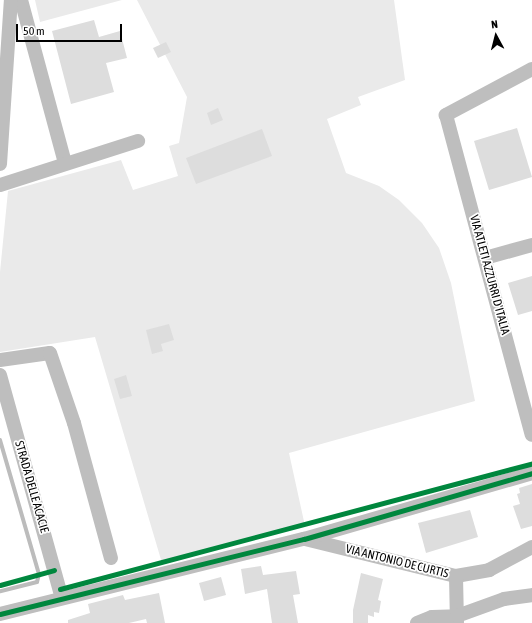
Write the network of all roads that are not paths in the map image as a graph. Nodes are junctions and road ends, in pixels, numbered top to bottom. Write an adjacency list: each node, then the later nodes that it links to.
1 (11, 0): 6 (street)
2 (21, 0): 5 (street)
3 (532, 69): 9 (street, VIA ATLETI AZZURRI D'ITALIA)
4 (138, 141): 5 (street)
5 (65, 163): 7 (street)
6 (0, 164)
7 (0, 185)
8 (532, 245): 9 (street)
9 (485, 258): 12 (street, VIA ATLETI AZZURRI D'ITALIA)
10 (0, 360): 17 (street)
11 (0, 375): 20 (street, STRADA DELLE ACACIE)
12 (527, 393): 13 (street, VIA ATLETI AZZURRI D'ITALIA)
13 (532, 435)
14 (532, 473): 15 (street)
15 (304, 539): 18 (street, VIA ANTONIO DE CURTIS); 20 (street)
16 (532, 547): 18 (street, VIA ANTONIO DE CURTIS)
17 (111, 558)
18 (456, 576): 22 (street)
19 (532, 595): 22 (street)
20 (62, 598): 21 (street)
21 (0, 614)
22 (457, 620): 23 (street)
23 (417, 623)

